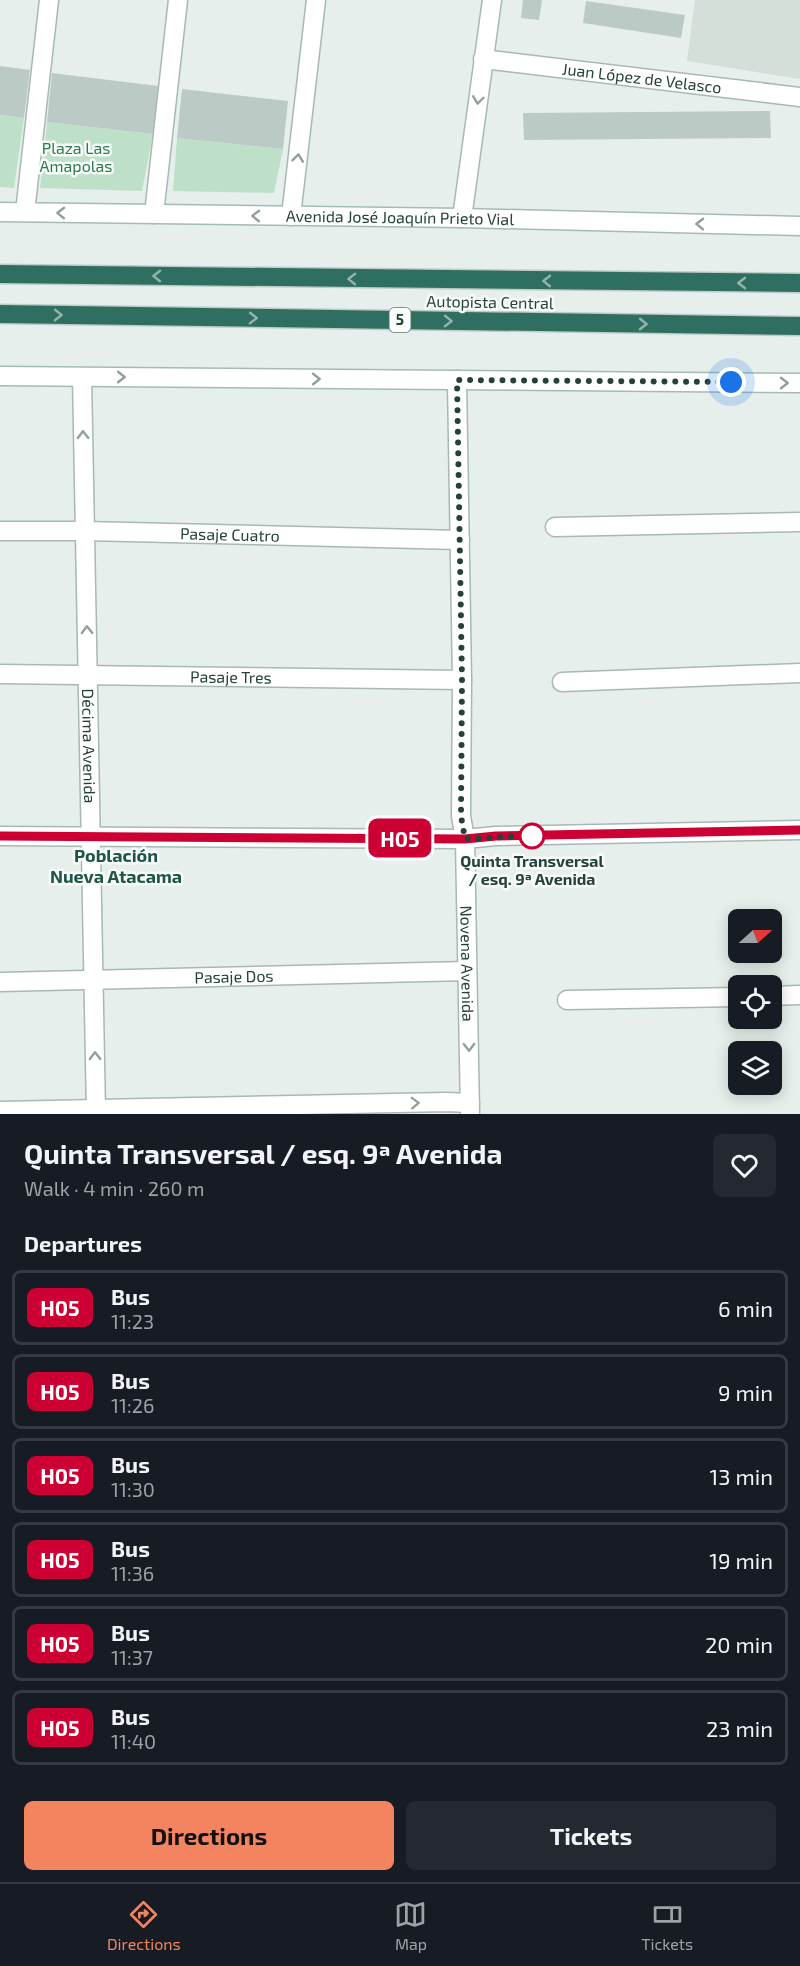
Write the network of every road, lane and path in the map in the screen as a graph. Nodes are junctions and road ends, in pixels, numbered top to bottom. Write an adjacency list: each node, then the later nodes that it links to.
1 (49, 0): 8 (street)
2 (178, 0): 9 (street)
3 (316, 0): 10 (street, one-way to 3)
4 (492, 0): 5 (street)
5 (483, 59): 6 (street, Juan López de Velasco); 11 (street, one-way to 11)
6 (800, 97)
7 (0, 212): 8 (street, Avenida José Joaquín Prieto Vial)
8 (25, 212): 9 (street, Avenida José Joaquín Prieto Vial, one-way to 8)
9 (154, 214): 10 (street, Avenida José Joaquín Prieto Vial, one-way to 9)
10 (291, 216): 11 (street, Avenida José Joaquín Prieto Vial)
11 (462, 218): 12 (street, Avenida José Joaquín Prieto Vial, one-way to 11)
12 (800, 226)
13 (0, 274): 14 (highway, Autopista Central, one-way to 13)
14 (800, 283)
15 (0, 314): 16 (highway, Autopista Central / 5, one-way to 16)
16 (800, 326)
17 (0, 376): 18 (street)
18 (82, 377): 19 (street, one-way to 19); 24 (street, Décima Avenida, one-way to 18)
19 (457, 380): 20 (street, one-way to 20); 25 (street, Novena Avenida)
20 (800, 383)
21 (800, 522): 22 (street)
22 (555, 527)
23 (0, 531): 24 (street, Pasaje Cuatro)
24 (85, 531): 25 (street, Pasaje Cuatro); 28 (street, Décima Avenida, one-way to 24)
25 (460, 540): 29 (street, Novena Avenida)
26 (800, 673): 30 (street)
27 (0, 674): 28 (street, Pasaje Tres)
28 (87, 674): 29 (street, Pasaje Tres); 33 (street, Décima Avenida)
29 (462, 680): 34 (street, Novena Avenida)
30 (562, 682)
31 (800, 830): 34 (street)
32 (0, 836): 33 (street)
33 (91, 837): 34 (street); 36 (street, Décima Avenida)
34 (465, 839): 35 (street, Novena Avenida)
35 (467, 971): 36 (street, Pasaje Dos); 42 (street, Novena Avenida, one-way to 42)
36 (93, 980): 37 (street, Pasaje Dos); 45 (street, Décima Avenida, one-way to 36)
37 (0, 982)
38 (800, 995): 39 (street)
39 (782, 996)
40 (728, 997): 41 (street)
41 (567, 1000)
42 (470, 1109): 44 (street, one-way to 42)
43 (0, 1111): 45 (street)
44 (241, 1111): 45 (street)
45 (96, 1112)

